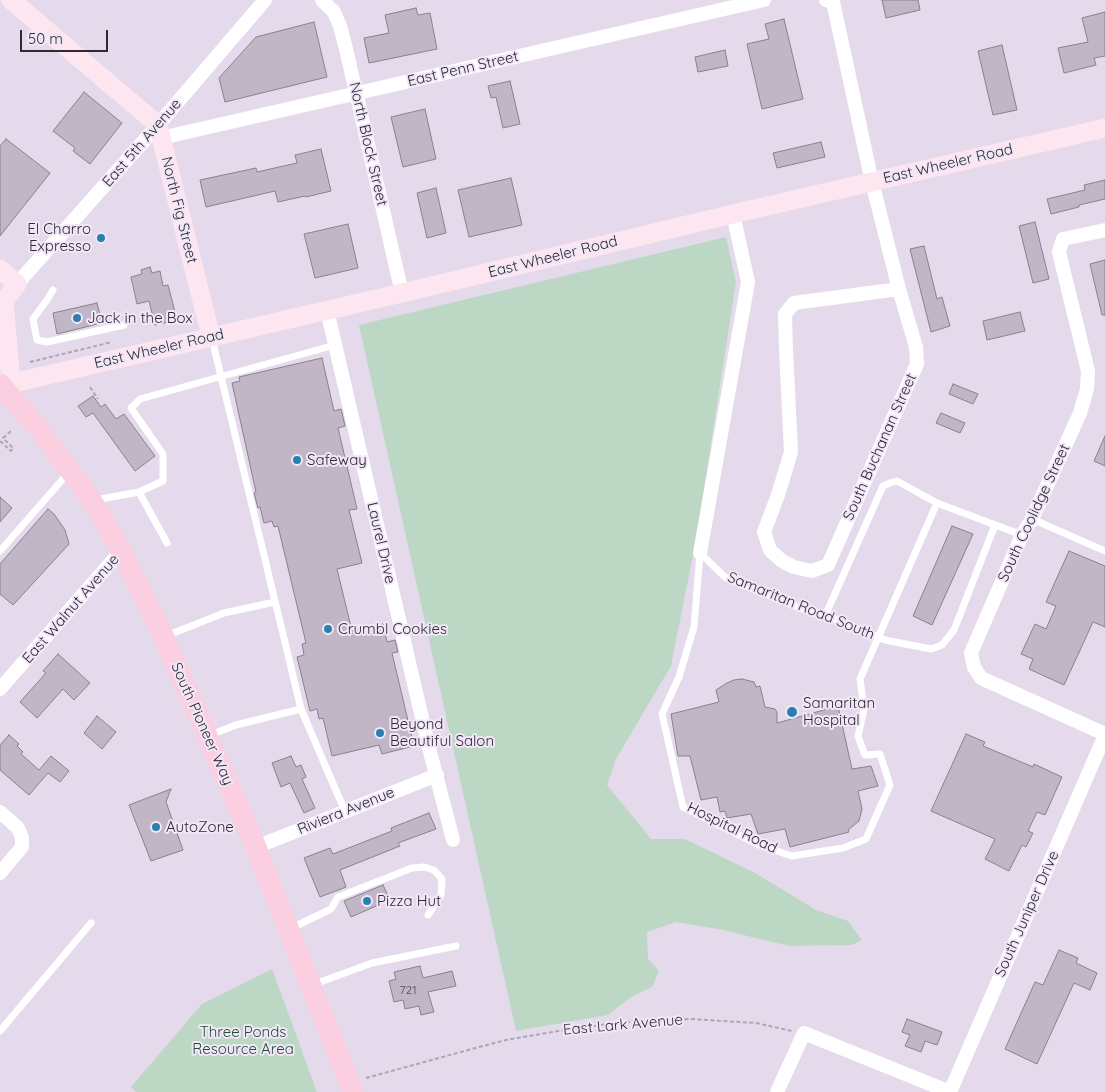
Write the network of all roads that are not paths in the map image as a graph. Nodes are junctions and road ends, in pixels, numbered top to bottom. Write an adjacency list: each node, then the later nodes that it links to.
1 (11, 0): 8 (main road)
2 (265, 0): 8 (street, East 5th Avenue)
3 (322, 0): 6 (street, North Block Street)
4 (764, 0): 6 (street, East Penn Street)
5 (826, 0): 9 (street)
6 (357, 93): 8 (street, East Penn Street); 16 (street, North Block Street)
7 (1105, 128): 9 (main road, East Wheeler Road)
8 (159, 132): 13 (street, East 5th Avenue); 20 (main road, North Fig Street)
9 (872, 182): 10 (main road, East Wheeler Road); 14 (street, South Buchanan Street)
10 (732, 214): 16 (main road, East Wheeler Road); 35 (street)
11 (1105, 230): 28 (street, South Coolidge Street)
12 (0, 269): 13 (main road)
13 (17, 284): 17 (main road)
14 (899, 289): 14 (street, South Buchanan Street)
15 (53, 290): 19 (lane)
16 (402, 293): 18 (main road, East Wheeler Road)
17 (2, 304): 23 (main road)
18 (327, 310): 20 (main road, East Wheeler Road); 21 (street, Laurel Drive)
19 (124, 326)
20 (211, 337): 22 (lane); 23 (main road, East Wheeler Road)
21 (335, 345): 22 (lane); 44 (street, Laurel Drive)
22 (221, 377): 25 (lane); 36 (lane)
23 (3, 385): 24 (main road, South Pioneer Way)
24 (70, 470): 26 (main road, South Pioneer Way); 32 (lane)
25 (139, 492): 26 (lane); 31 (lane)
26 (91, 500): 33 (main road, South Pioneer Way)
27 (937, 503): 29 (lane); 37 (lane); 39 (lane)
28 (1032, 519): 30 (street, South Coolidge Street); 34 (lane)
29 (995, 525): 30 (lane); 39 (lane, Samaritan Road South)
30 (1022, 535): 42 (street, South Coolidge Street)
31 (167, 544)
32 (0, 551)
33 (121, 551): 38 (main road, South Pioneer Way); 40 (street, East Walnut Avenue)
34 (1105, 551)
35 (700, 554): 37 (lane, Samaritan Road South); 39 (lane, Hospital Road)
36 (275, 602): 38 (lane); 41 (lane)
37 (825, 616): 39 (lane, Samaritan Road South)
38 (163, 636): 43 (main road, South Pioneer Way)
39 (880, 637)
40 (0, 689)
41 (301, 709): 43 (lane); 45 (lane)
42 (1105, 735): 58 (street, South Juniper Drive)
43 (207, 736): 48 (main road, South Pioneer Way)
44 (437, 775): 45 (street, Riviera Avenue); 47 (street, Laurel Drive)
45 (345, 811): 48 (street, Riviera Avenue)
46 (0, 812): 49 (street)
47 (453, 840)
48 (256, 847): 52 (main road, South Pioneer Way)
49 (0, 873)
50 (428, 915): 52 (lane)
51 (92, 923): 55 (lane)
52 (289, 929): 54 (main road, South Pioneer Way)
53 (456, 946): 54 (lane)
54 (311, 985): 56 (main road, South Pioneer Way)
55 (0, 1031)
56 (351, 1088)
57 (777, 1092): 58 (street)
58 (950, 1092)

